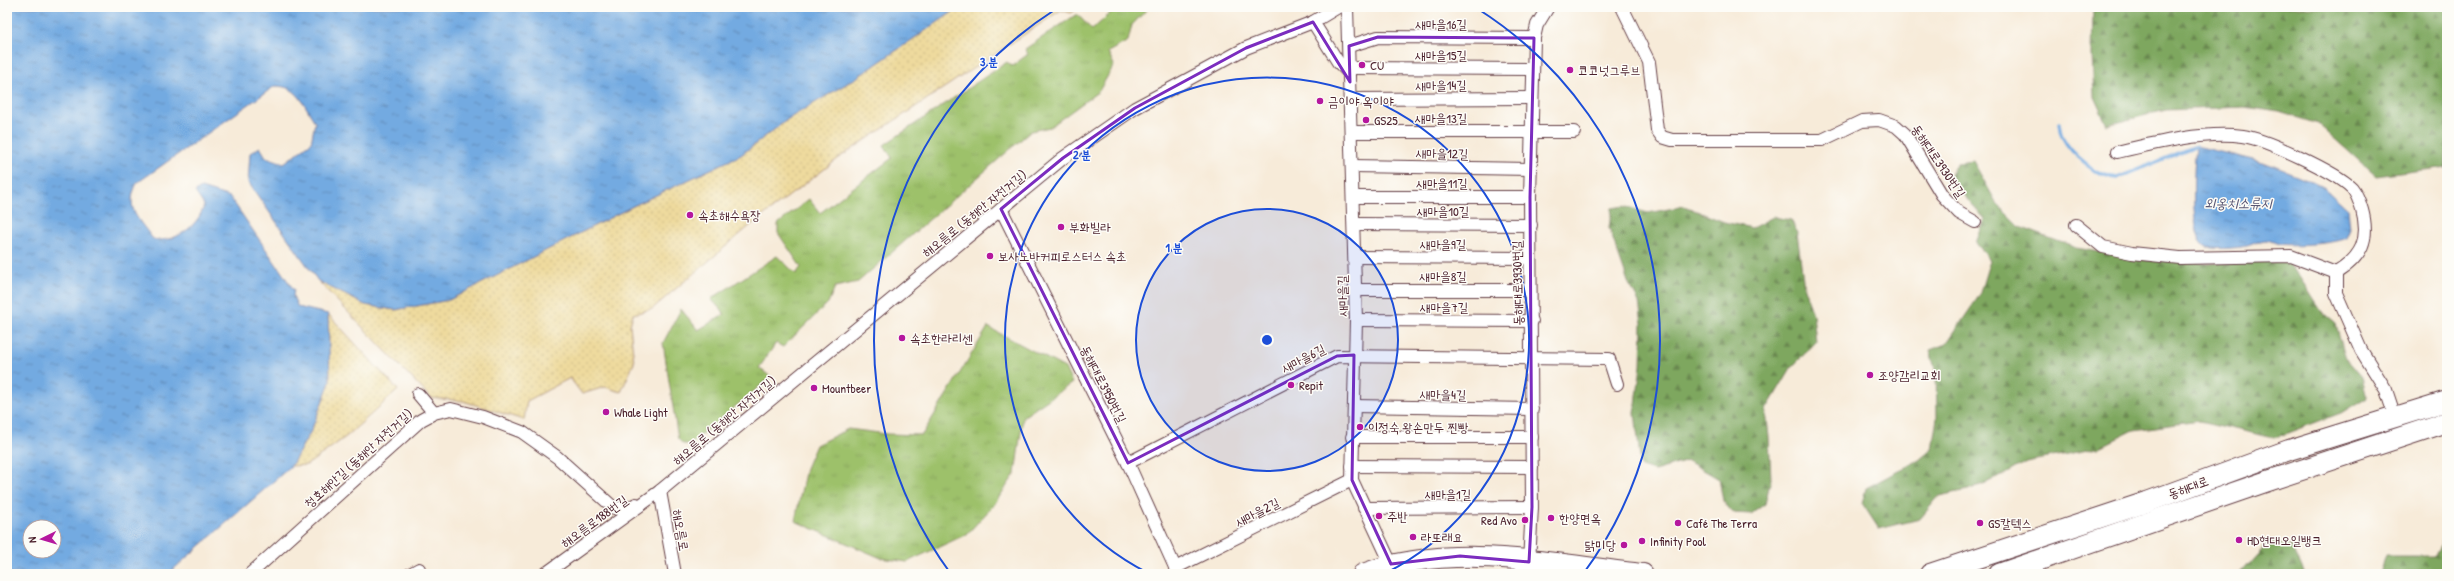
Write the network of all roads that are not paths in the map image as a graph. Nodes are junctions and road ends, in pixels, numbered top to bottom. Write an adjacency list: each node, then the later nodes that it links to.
1 (1338, 7): 5 (street, 해오름로 (동해안 자전거길))
2 (1347, 7): 7 (street, 새마을길)
3 (1548, 7): 6 (street, 동해대로3930번길)
4 (1622, 7): 21 (street, 동해대로3930번길)
5 (1313, 22): 9 (street); 20 (street, 해오름로 (동해안 자전거길))
6 (1534, 38): 7 (street, 새마을16길); 8 (street, 동해대로3930번길)
7 (1349, 46): 9 (street, 새마을길)
8 (1533, 69): 9 (street, 새마을15길); 10 (street, 동해대로3930번길)
9 (1349, 70): 11 (street, 새마을길)
10 (1532, 98): 11 (street, 새마을14길); 12 (street, 동해대로3930번길)
11 (1350, 100): 13 (street, 새마을길)
12 (1531, 131): 13 (street, 새마을13길); 14 (street, 새마을13길); 17 (street, 동해대로3930번길)
13 (1351, 132): 16 (street, 새마을길)
14 (1574, 132)
15 (2118, 152): 27 (street)
16 (1352, 166): 17 (street, 새마을12길); 18 (street, 새마을길)
17 (1531, 169): 19 (street, 동해대로3930번길)
18 (1353, 197): 19 (street, 새마을11길); 22 (street, 새마을길)
19 (1530, 197): 23 (street, 동해대로3930번길)
20 (1001, 209): 44 (street, 동해대로3950번길); 48 (street, 해오름로 (동해안 자전거길))
21 (1975, 222)
22 (1354, 224): 23 (street, 새마을10길); 25 (street, 새마을길)
23 (1531, 225): 26 (street, 동해대로3930번길)
24 (2076, 225): 27 (street)
25 (1355, 257): 26 (street, 새마을9길); 28 (street, 새마을길)
26 (1530, 258): 29 (street, 동해대로3930번길)
27 (2336, 273): 40 (street)
28 (1356, 290): 29 (street, 새마을8길); 30 (street, 새마을길)
29 (1530, 290): 31 (street, 동해대로3930번길)
30 (1356, 320): 31 (street, 새마을7길); 32 (street, 새마을길)
31 (1532, 321): 33 (street, 동해대로3930번길)
32 (1354, 356): 33 (street, 새마을6길); 37 (street, 새마을길); 44 (street, 새마을6길)
33 (1533, 358): 34 (street, 새마을6길); 38 (street, 동해대로3930번길)
34 (1617, 384)
35 (418, 394): 39 (street)
36 (2447, 401): 40 (main road, 동해대로)
37 (1354, 406): 38 (street, 새마을4길); 42 (street, 새마을길)
38 (1532, 409): 43 (street, 동해대로3930번길)
39 (434, 413): 48 (street, 청호해안길 (동해안 자전거길)); 54 (street, 청호해안길 (동해안 자전거길))
40 (2395, 417): 55 (main road, 동해대로)
41 (2447, 422): 60 (main road, 동해대로)
42 (1352, 437): 43 (street); 45 (street, 새마을길)
43 (1532, 438): 46 (street, 동해대로3930번길)
44 (1128, 463): 53 (street, 동해대로3950번길)
45 (1352, 466): 46 (street); 47 (street, 새마을길)
46 (1532, 467): 49 (street, 동해대로3930번길)
47 (1352, 480): 50 (street, 새마을길); 53 (street, 새마을2길)
48 (660, 491): 56 (street, 해오름로188번길); 57 (street, 해오름로)
49 (1532, 507): 50 (street, 새마을1길); 51 (street, 동해대로3930번길)
50 (1364, 508): 52 (street, 새마을길)
51 (1529, 562): 52 (main road); 59 (main road)
52 (1394, 569): 58 (main road)
53 (1177, 571)
54 (254, 572)
55 (1938, 573)
56 (545, 574)
57 (674, 574)
58 (1363, 574)
59 (1643, 574)
60 (1999, 574)

